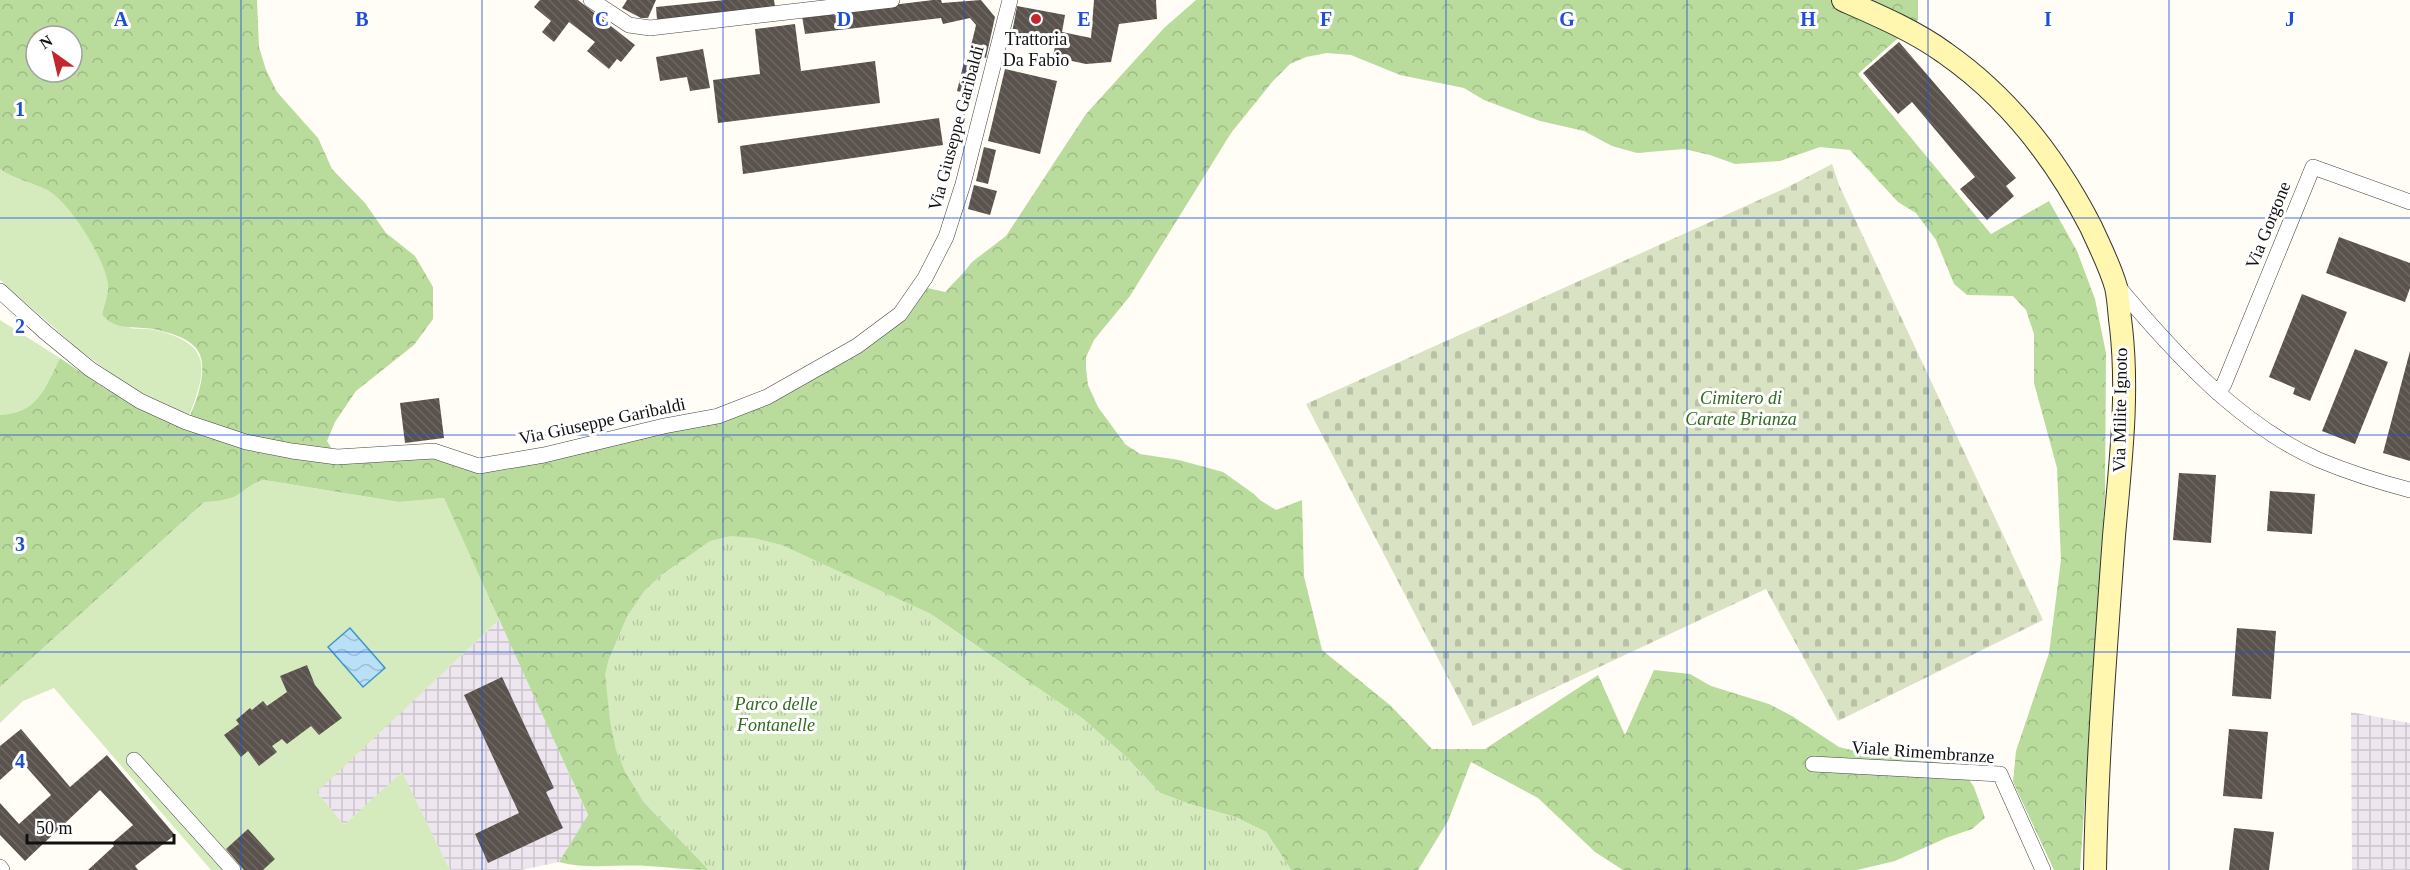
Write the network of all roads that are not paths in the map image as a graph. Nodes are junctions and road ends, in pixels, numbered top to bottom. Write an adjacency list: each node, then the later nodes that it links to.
1 (591, 0): 2 (street)
2 (892, 0)
3 (1010, 0): 7 (street, Via Giuseppe Garibaldi)
4 (1843, 0): 6 (street, Via Milite Ignoto)
5 (2410, 202): 8 (street, Via Gorgone)
6 (2114, 282): 8 (street); 12 (street, Via Milite Ignoto)
7 (0, 291)
8 (2218, 393): 9 (street)
9 (2410, 490)
10 (134, 760): 13 (street)
11 (1813, 764): 14 (street, Viale Rimembranze)
12 (2099, 864)
13 (233, 870)
14 (2043, 870)

